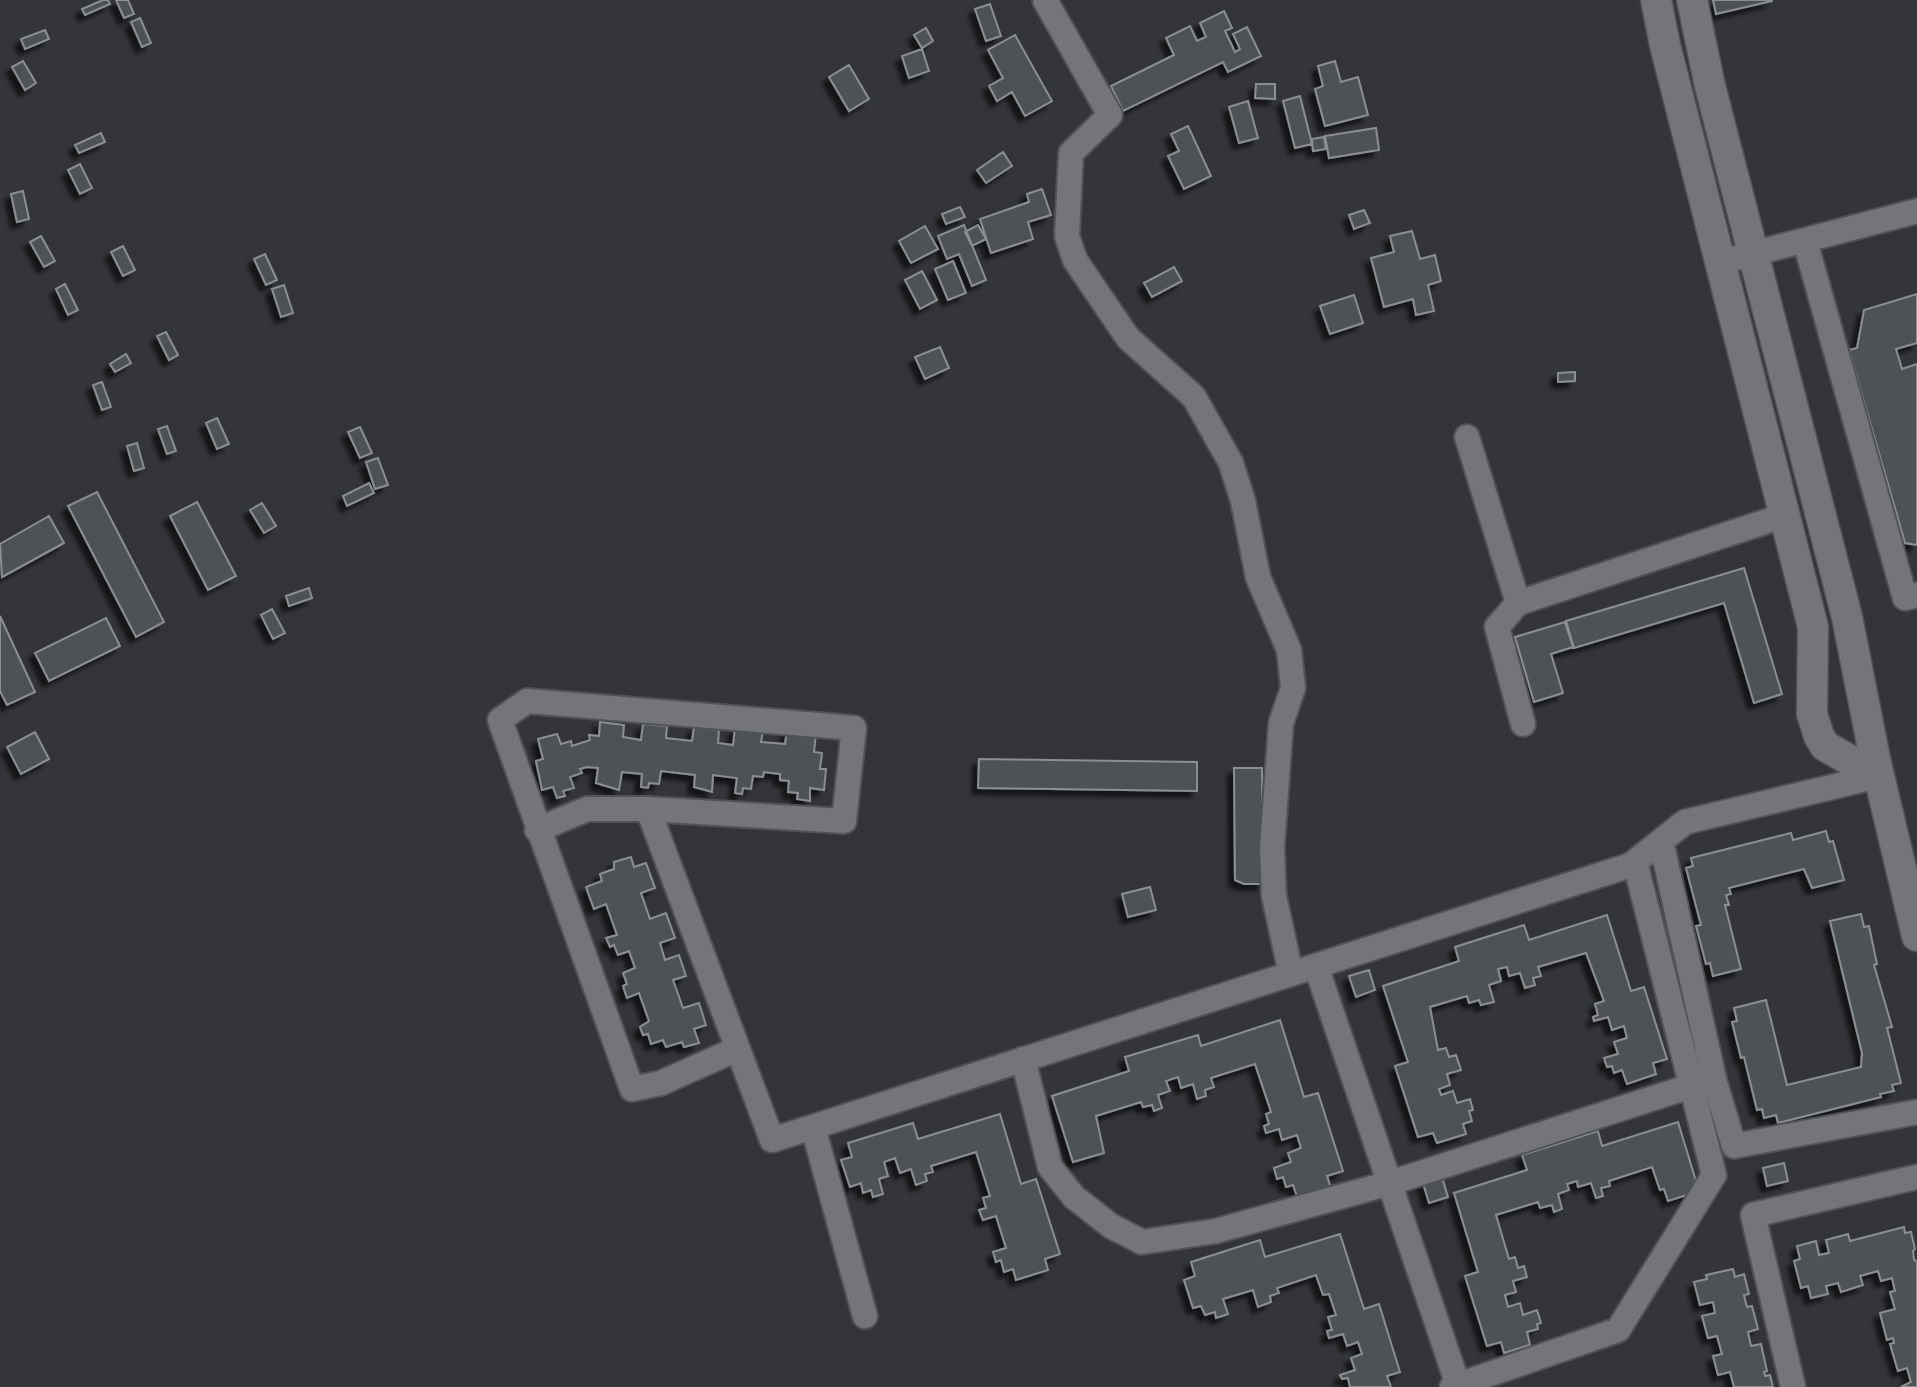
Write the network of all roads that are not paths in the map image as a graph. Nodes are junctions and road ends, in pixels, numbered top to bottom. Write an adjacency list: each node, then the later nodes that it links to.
1 (1045, 0): 20 (street)
2 (1656, 0): 7 (street)
3 (1692, 0): 6 (street)
4 (1917, 211): 5 (street)
5 (1805, 241): 6 (street); 10 (street)
6 (1755, 254): 7 (street); 13 (street)
7 (1721, 262): 9 (street)
8 (1467, 437): 11 (street)
9 (1786, 515): 11 (street); 13 (street)
10 (1917, 595)
11 (1518, 603): 12 (street)
12 (1523, 724)
13 (1878, 776): 16 (street); 18 (street)
14 (648, 809): 15 (street); 15 (street); 21 (street)
15 (537, 830): 21 (street)
16 (1661, 841): 17 (street); 24 (street)
17 (1635, 862): 19 (street); 23 (street)
18 (1917, 936)
19 (1316, 966): 20 (street); 27 (street)
20 (1291, 974): 22 (street)
21 (737, 1049): 25 (street)
22 (1023, 1059): 25 (street); 27 (street)
23 (1691, 1086): 27 (street); 29 (street)
24 (1917, 1112)
25 (813, 1127): 28 (street)
26 (1917, 1177): 30 (street)
27 (1390, 1183): 29 (street)
28 (865, 1316)
29 (1455, 1386)
30 (1793, 1387)

